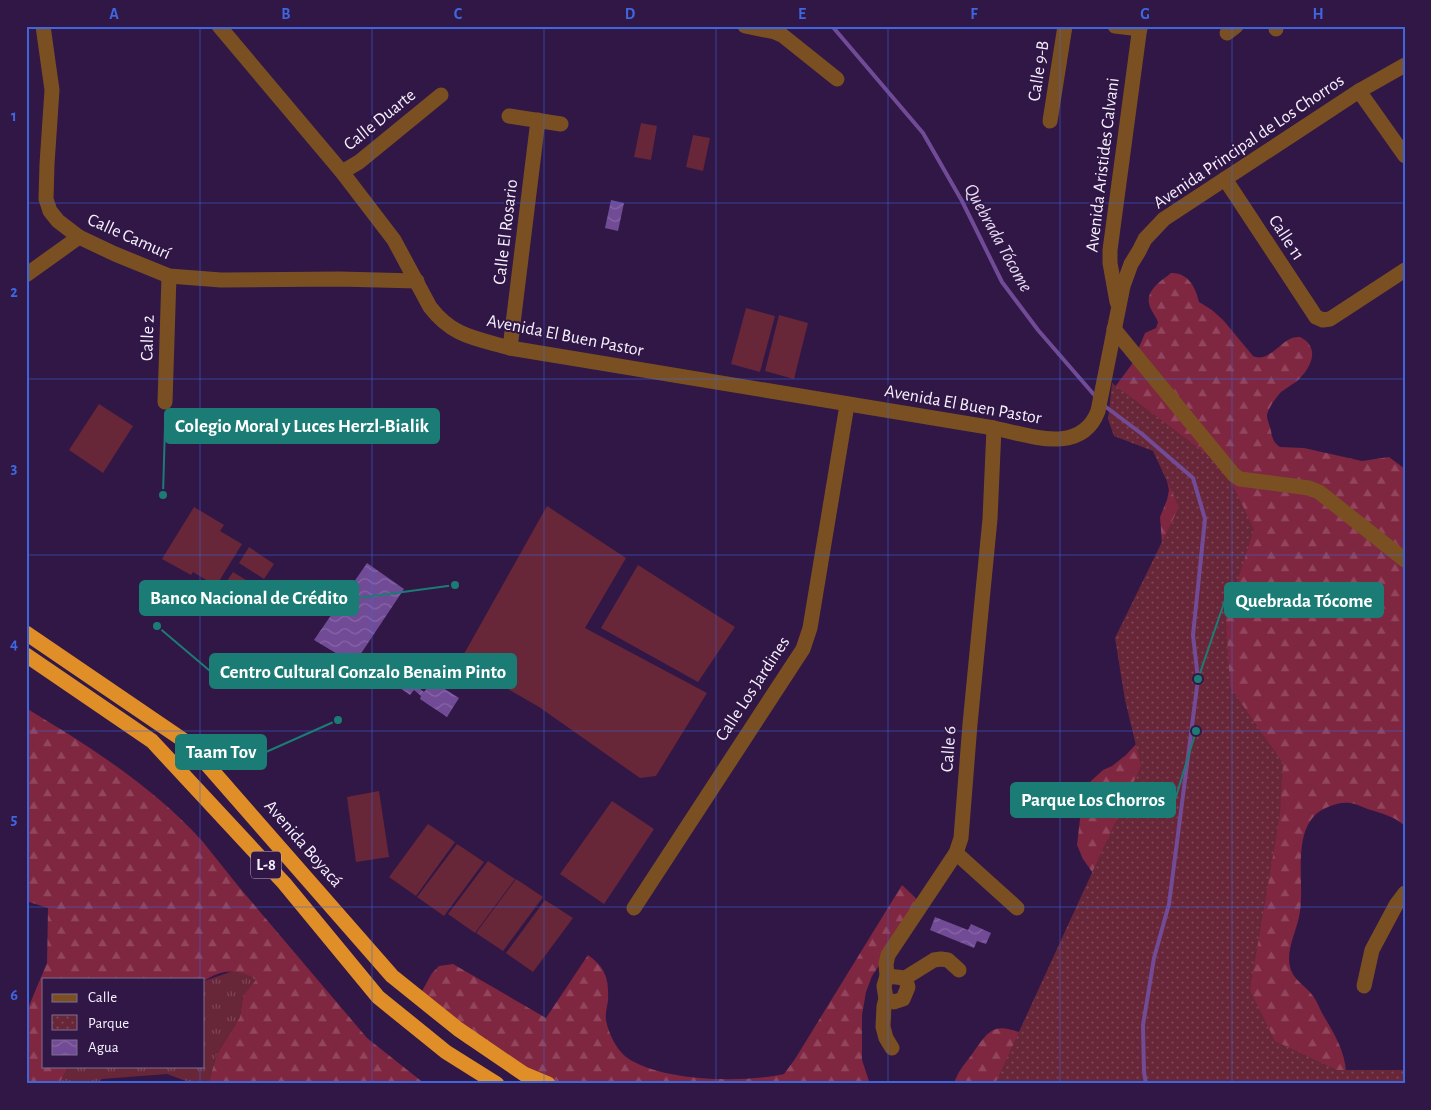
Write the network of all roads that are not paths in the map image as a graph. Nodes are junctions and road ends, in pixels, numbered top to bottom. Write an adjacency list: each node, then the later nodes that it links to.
1 (43, 26): 19 (street, Calle Camurí)
2 (219, 26): 17 (street, Avenida El Buen Pastor)
3 (745, 26): 7 (street)
4 (1065, 26): 14 (street, Calle 9-B)
5 (1115, 26): 6 (street)
6 (1140, 28): 24 (street, Avenida Aristides Calvani)
7 (775, 29): 9 (street)
8 (1405, 65): 10 (street, Avenida Principal de Los Chorros)
9 (837, 79)
10 (1359, 91): 16 (street); 18 (street, Avenida Principal de Los Chorros)
11 (441, 95): 17 (street, Calle Duarte)
12 (509, 116): 13 (street)
13 (538, 120): 15 (street); 26 (street, Calle El Rosario)
14 (1050, 122)
15 (561, 124)
16 (1405, 156)
17 (342, 172): 23 (street, Avenida El Buen Pastor)
18 (1226, 179): 20 (street, Calle 11); 24 (street, Avenida Principal de Los Chorros)
19 (79, 237): 21 (street); 22 (street, Calle Camurí)
20 (1405, 270)
21 (26, 275)
22 (169, 276): 23 (street, Calle Camurí); 27 (street, Calle 2)
23 (417, 281): 26 (street, Avenida El Buen Pastor)
24 (1118, 308): 25 (street, Avenida Principal de Los Chorros)
25 (1114, 329): 30 (street, Avenida Principal de Los Chorros); 31 (street)
26 (510, 348): 28 (street, Avenida El Buen Pastor)
27 (165, 402)
28 (847, 404): 29 (street, Avenida El Buen Pastor); 36 (street, Calle Los Jardines)
29 (994, 428): 30 (street, Avenida El Buen Pastor); 34 (street, Calle 6)
30 (1050, 439)
31 (1405, 560)
32 (26, 633): 45 (highway, Avenida Boyacá / L-8)
33 (26, 655): 44 (highway, L-8)
34 (956, 853): 37 (street); 39 (street, Calle 6)
35 (1405, 893): 41 (street)
36 (634, 908)
37 (1017, 908)
38 (959, 970): 40 (street)
39 (887, 976): 40 (street); 42 (street, Calle 6)
40 (905, 978): 42 (street)
41 (1364, 986)
42 (886, 999): 43 (street, Calle 6)
43 (892, 1048)
44 (497, 1084)
45 (548, 1084)

